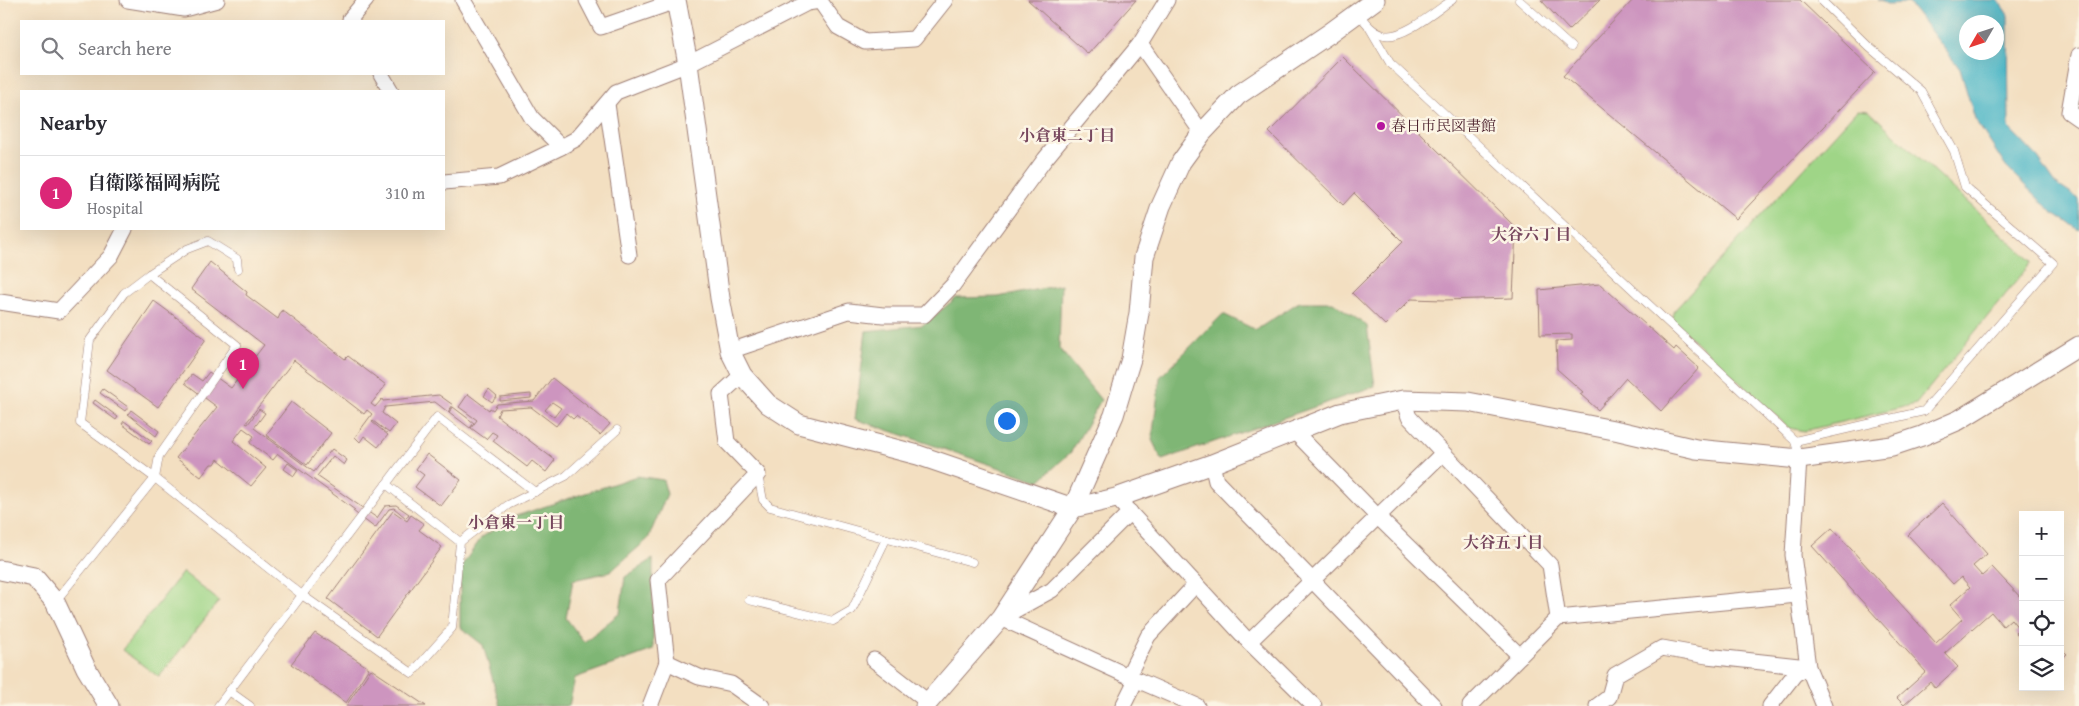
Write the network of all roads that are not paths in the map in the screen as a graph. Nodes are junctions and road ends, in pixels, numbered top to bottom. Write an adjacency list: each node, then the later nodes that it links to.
1 (128, 0): 2 (street)
2 (217, 0)
3 (366, 0): 14 (street)
4 (463, 0): 25 (street)
5 (587, 0): 6 (street)
6 (676, 0): 19 (street)
7 (945, 0): 19 (street)
8 (1167, 0): 16 (street)
9 (1375, 0): 13 (street)
10 (1452, 0): 15 (lane)
11 (1519, 0): 17 (lane)
12 (1821, 0): 38 (lane)
13 (1358, 13): 15 (lane); 24 (street)
14 (351, 20)
15 (1369, 27): 38 (lane)
16 (1140, 44): 24 (street); 33 (street)
17 (1571, 47)
18 (2079, 55): 23 (street)
19 (688, 64): 22 (street); 33 (street)
20 (383, 75): 21 (street)
21 (390, 90)
22 (607, 104): 25 (street); 28 (street)
23 (2079, 118)
24 (1202, 133): 46 (street)
25 (561, 147): 26 (street)
26 (445, 182)
27 (124, 230): 31 (street)
28 (629, 255)
29 (238, 269): 30 (lane)
30 (149, 274): 42 (lane); 42 (lane)
31 (0, 302)
32 (2079, 346): 38 (street)
33 (730, 350): 34 (street)
34 (742, 375): 41 (street); 46 (street)
35 (1403, 400): 37 (street); 38 (street); 39 (street)
36 (617, 430): 44 (lane)
37 (1294, 431): 40 (street); 48 (street)
38 (1797, 450): 56 (street)
39 (1443, 453): 48 (street); 60 (street)
40 (1212, 464): 45 (street); 53 (street)
41 (758, 474): 49 (lane); 64 (street)
42 (154, 478): 55 (lane); 58 (lane)
43 (386, 484): 44 (lane); 50 (lane); 55 (lane)
44 (535, 492): 50 (lane)
45 (1116, 498): 46 (street); 47 (street)
46 (1073, 508): 59 (street)
47 (1130, 512): 54 (street); 59 (street)
48 (1378, 517): 53 (street); 62 (street)
49 (886, 539): 51 (lane); 57 (lane)
50 (460, 542): 55 (lane)
51 (972, 562)
52 (0, 570): 58 (street)
53 (1311, 582): 61 (street); 77 (street)
54 (1196, 584): 61 (street); 66 (street)
55 (302, 595): 67 (lane)
56 (1797, 595): 60 (street); 65 (street)
57 (749, 600)
58 (55, 602): 69 (street)
59 (1001, 618): 66 (street); 68 (street)
60 (1558, 618): 62 (street)
61 (1249, 642): 76 (street)
62 (1520, 656): 78 (street)
63 (874, 660): 68 (street)
64 (667, 662): 72 (street); 73 (street)
65 (1808, 667): 79 (street); 80 (street); 81 (street)
66 (1132, 678): 74 (street); 75 (street)
67 (229, 691): 70 (lane); 71 (lane)
68 (926, 704)
69 (109, 706)
70 (218, 706)
71 (250, 706)
72 (650, 706)
73 (762, 706)
74 (1123, 706)
75 (1197, 706)
76 (1314, 706)
77 (1434, 706)
78 (1470, 706)
79 (1597, 706)
80 (1770, 706)
81 (1824, 706)

